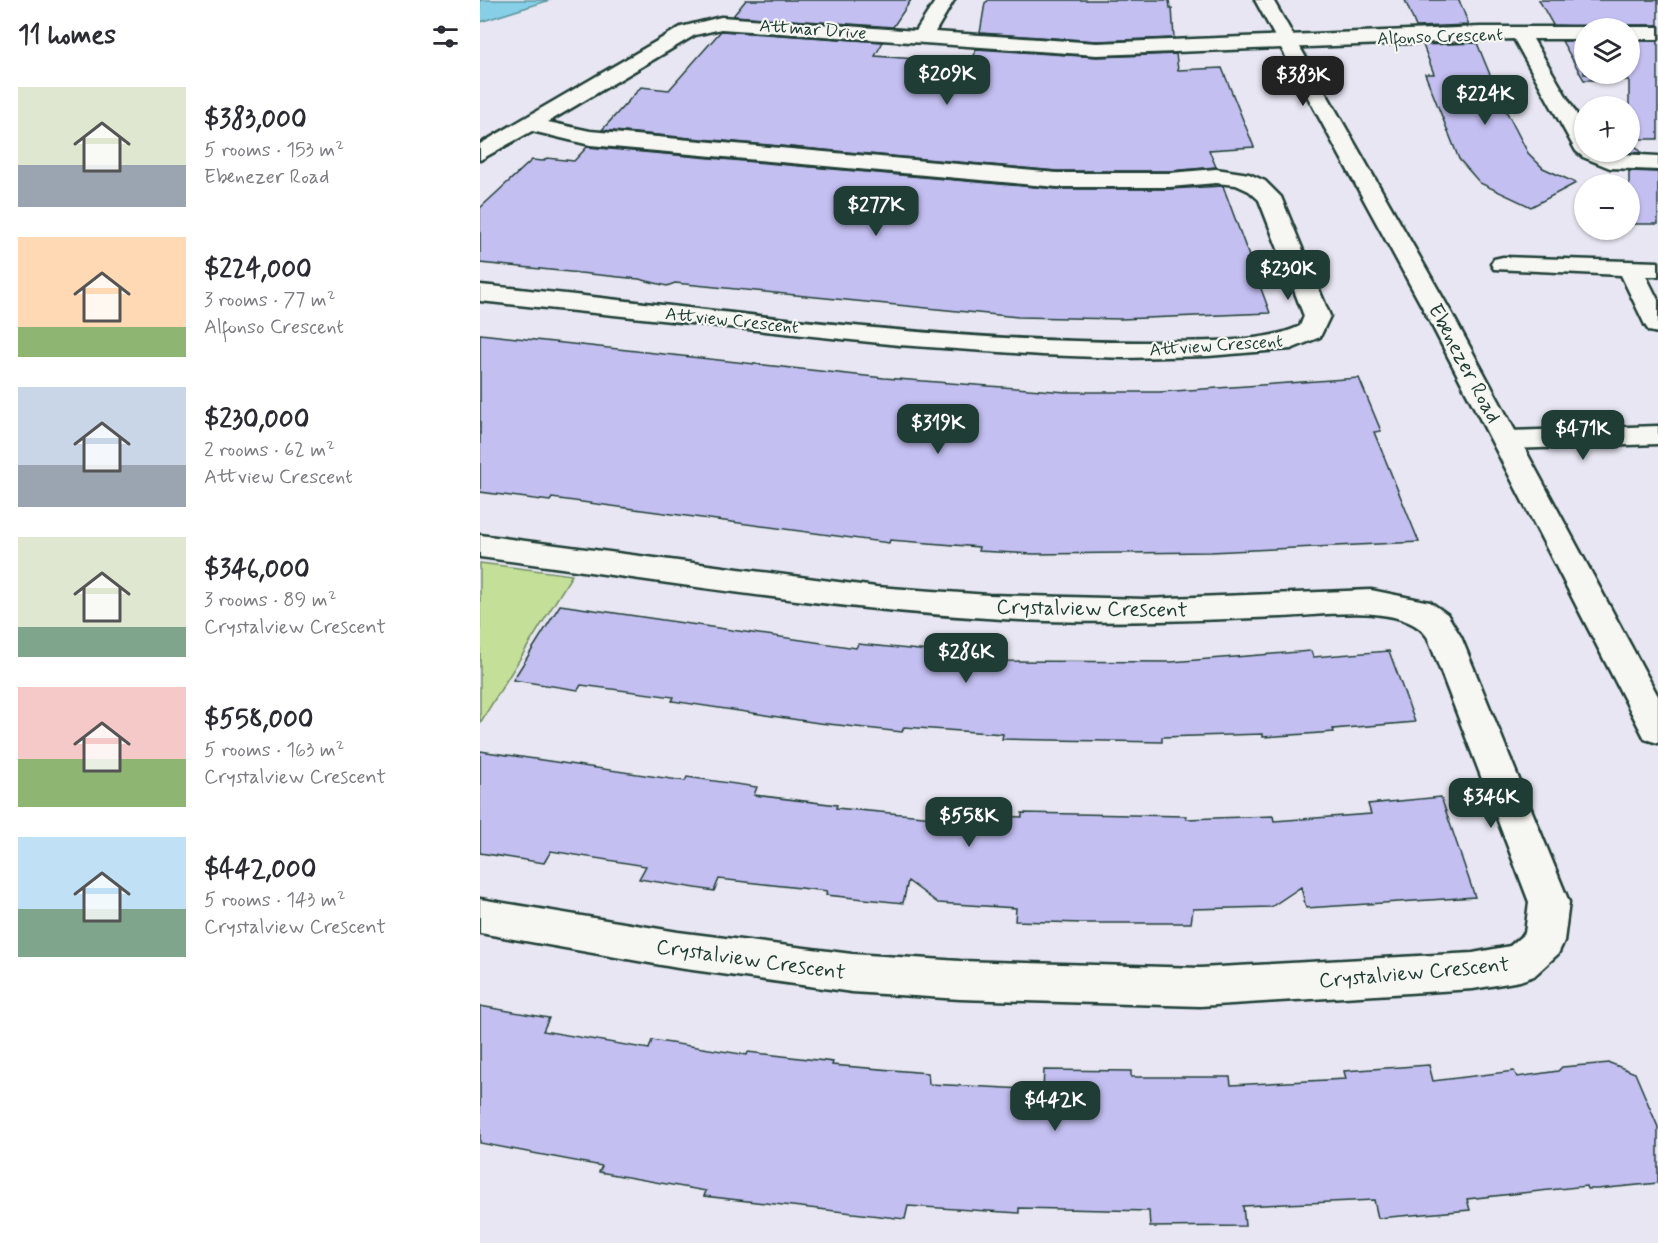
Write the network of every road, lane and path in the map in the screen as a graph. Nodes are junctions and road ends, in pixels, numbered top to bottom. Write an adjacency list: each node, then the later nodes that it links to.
1 (945, 0): 7 (street)
2 (1264, 0): 8 (street, Ebenezer Road)
3 (1520, 33): 4 (street, Alfonso Crescent); 8 (street, Alfonso Crescent); 10 (street, Alfonso Crescent)
4 (1574, 33)
5 (1640, 33): 6 (street)
6 (1658, 33)
7 (922, 37): 8 (street, Attmar Drive); 9 (street, Attmar Drive)
8 (1288, 42): 20 (street, Ebenezer Road)
9 (529, 124): 11 (street, Attmar Drive); 17 (street, Attview Crescent)
10 (1574, 128)
11 (480, 153)
12 (1634, 162): 13 (street)
13 (1658, 163)
14 (1503, 264): 15 (street)
15 (1630, 269): 16 (street); 18 (street)
16 (1658, 269)
17 (480, 292)
18 (1658, 325)
19 (1658, 435): 20 (street)
20 (1507, 440): 22 (street, Ebenezer Road)
21 (480, 546): 23 (street, Crystalview Crescent)
22 (1658, 729)
23 (480, 916)

